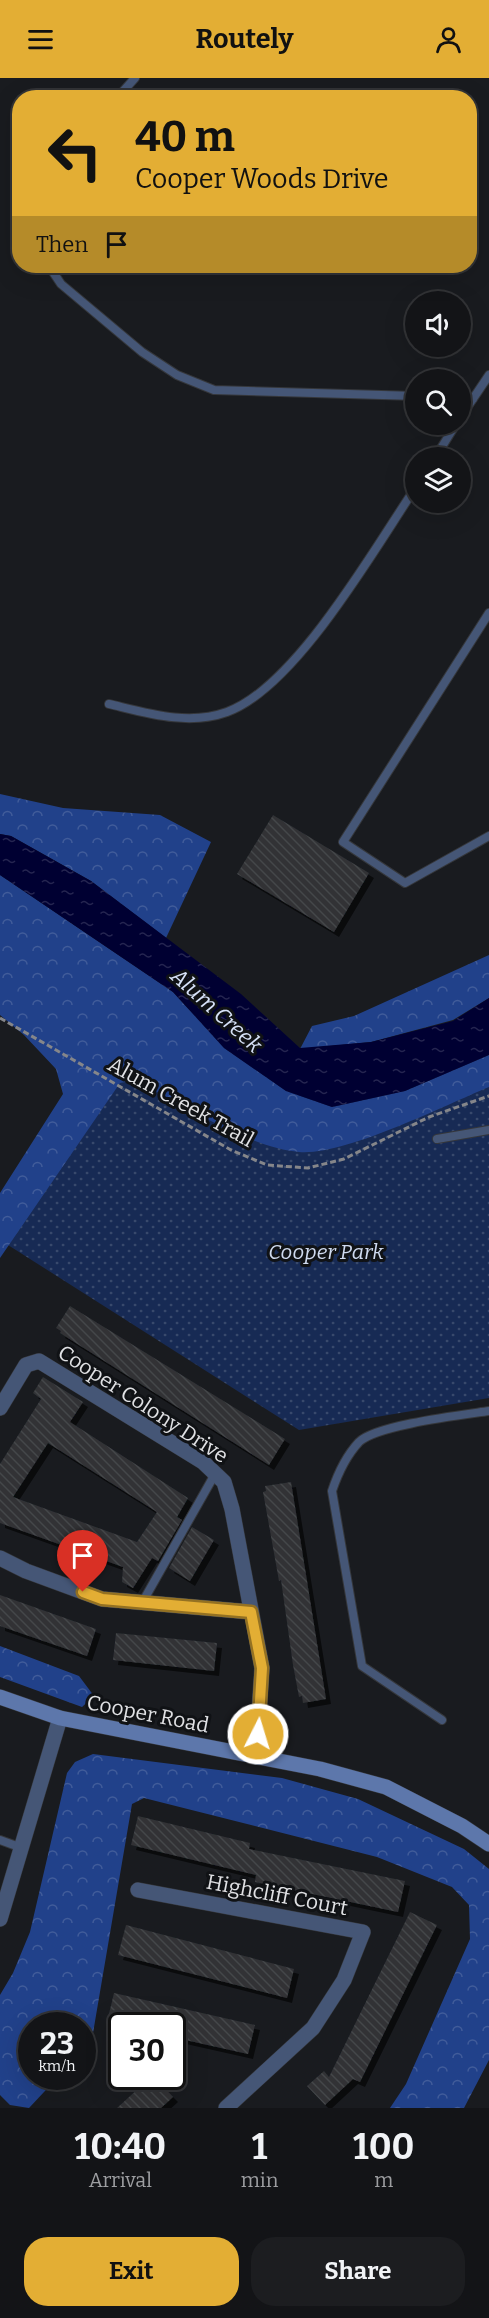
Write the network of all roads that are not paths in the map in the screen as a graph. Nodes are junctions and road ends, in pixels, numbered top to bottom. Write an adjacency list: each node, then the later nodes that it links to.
1 (135, 78): 2 (lane)
2 (124, 90)
3 (55, 273): 5 (lane)
4 (489, 375): 6 (lane)
5 (405, 396)
6 (473, 399): 7 (lane)
7 (471, 402)
8 (405, 503): 10 (lane)
9 (489, 613): 11 (lane)
10 (110, 704)
11 (489, 836)
12 (489, 1130): 13 (lane)
13 (437, 1139)
14 (0, 1408): 16 (street, Cooper Colony Drive)
15 (489, 1411): 22 (lane)
16 (215, 1474): 18 (lane); 19 (street, Cooper Colony Drive)
17 (0, 1558): 18 (street)
18 (142, 1603): 19 (street)
19 (251, 1612): 23 (street, Cooper Colony Drive)
20 (0, 1697): 21 (street, Cooper Road)
21 (60, 1718): 23 (street, Cooper Road); 26 (street)
22 (442, 1720)
23 (256, 1757): 25 (street, Cooper Road)
24 (0, 1840): 26 (lane)
25 (489, 1844)
26 (23, 1848): 28 (street)
27 (138, 1890): 29 (street, Highcliff Court)
28 (0, 1919)
29 (226, 2108)

